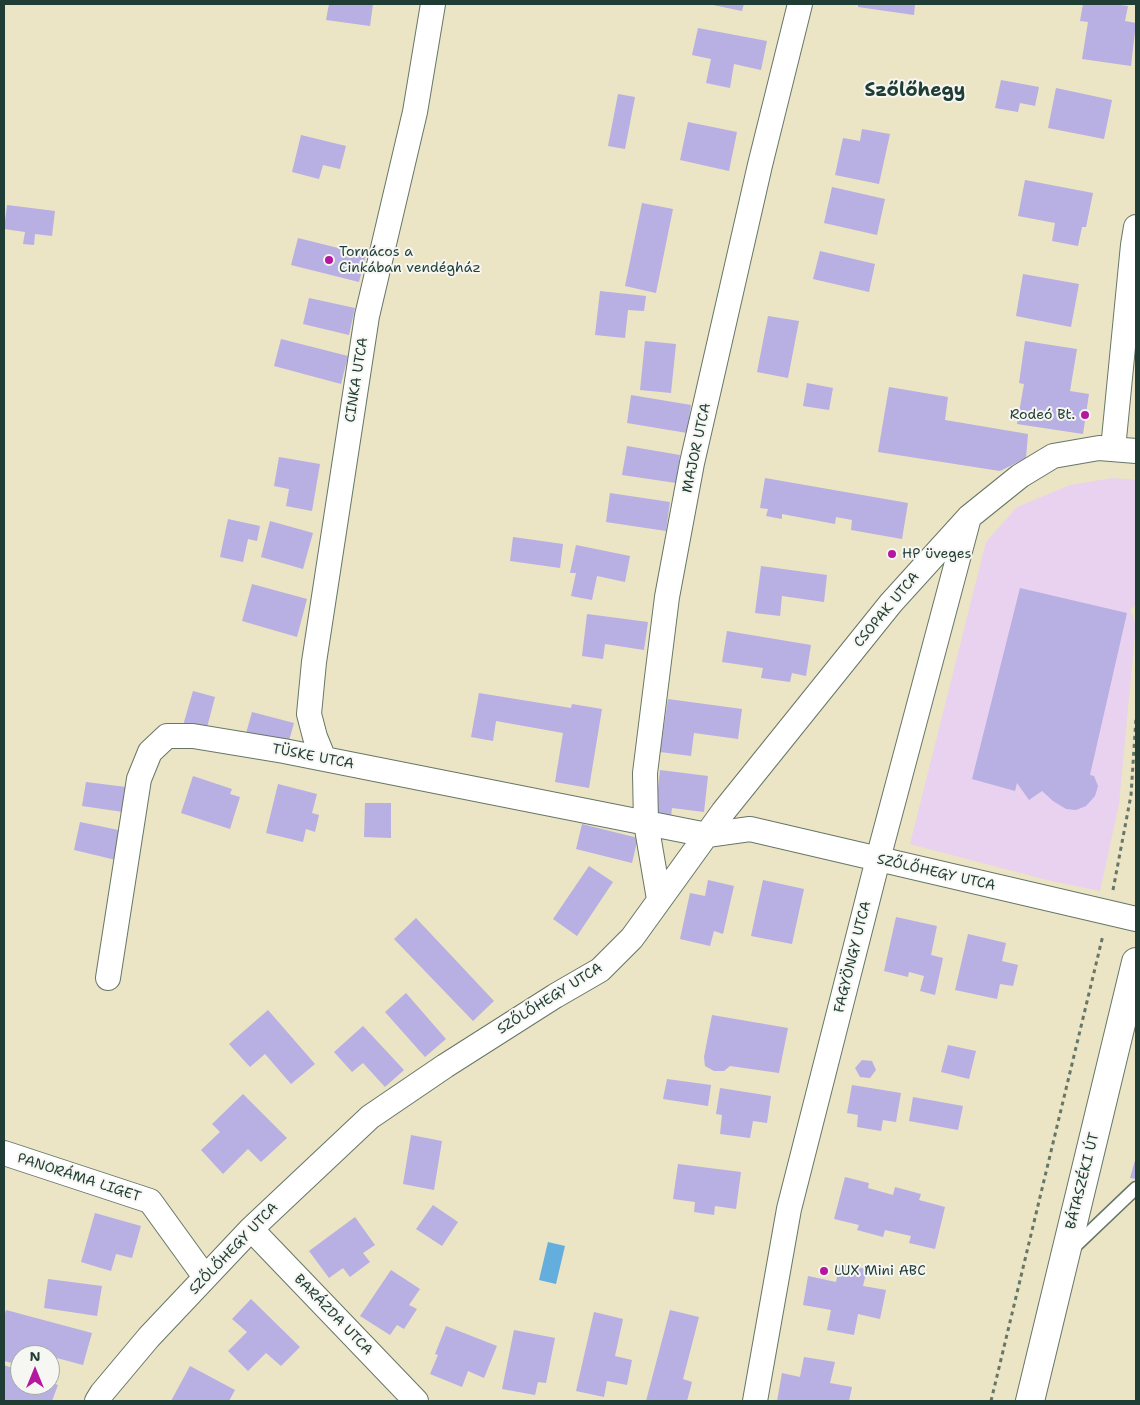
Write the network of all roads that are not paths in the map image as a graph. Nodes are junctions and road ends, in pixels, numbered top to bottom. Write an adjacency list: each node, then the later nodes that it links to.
1 (433, 4): 7 (street, CINKA UTCA)
2 (800, 4): 8 (street, MAJOR UTCA)
3 (1136, 227): 4 (street)
4 (1112, 449): 5 (street, CSOPAK UTCA); 6 (street, CSOPAK UTCA)
5 (1136, 451)
6 (969, 516): 9 (street, CSOPAK UTCA); 10 (street, FAGYÖNGY UTCA)
7 (324, 759): 8 (street, TÜSKE UTCA); 14 (street, TÜSKE UTCA)
8 (646, 822): 9 (street, TÜSKE UTCA); 11 (street, MAJOR UTCA)
9 (707, 835): 10 (street, SZŐLŐHEGY UTCA); 11 (street, SZŐLŐHEGY UTCA)
10 (878, 859): 12 (street, SZŐLŐHEGY UTCA); 23 (street, FAGYÖNGY UTCA)
11 (659, 899): 18 (street, SZŐLŐHEGY UTCA)
12 (1136, 920)
13 (1136, 962): 15 (main road, BÁTASZÉKI ÚT)
14 (108, 978)
15 (1131, 1015): 19 (main road, BÁTASZÉKI ÚT)
16 (4, 1153): 20 (street, PANORÁMA LIGET)
17 (1136, 1188): 19 (lane)
18 (251, 1229): 20 (street, SZŐLŐHEGY UTCA); 22 (street, BARÁZDA UTCA)
19 (1064, 1256): 24 (main road, BÁTASZÉKI ÚT)
20 (205, 1277): 21 (street, SZŐLŐHEGY UTCA)
21 (97, 1401)
22 (416, 1401)
23 (755, 1401)
24 (1030, 1401)

